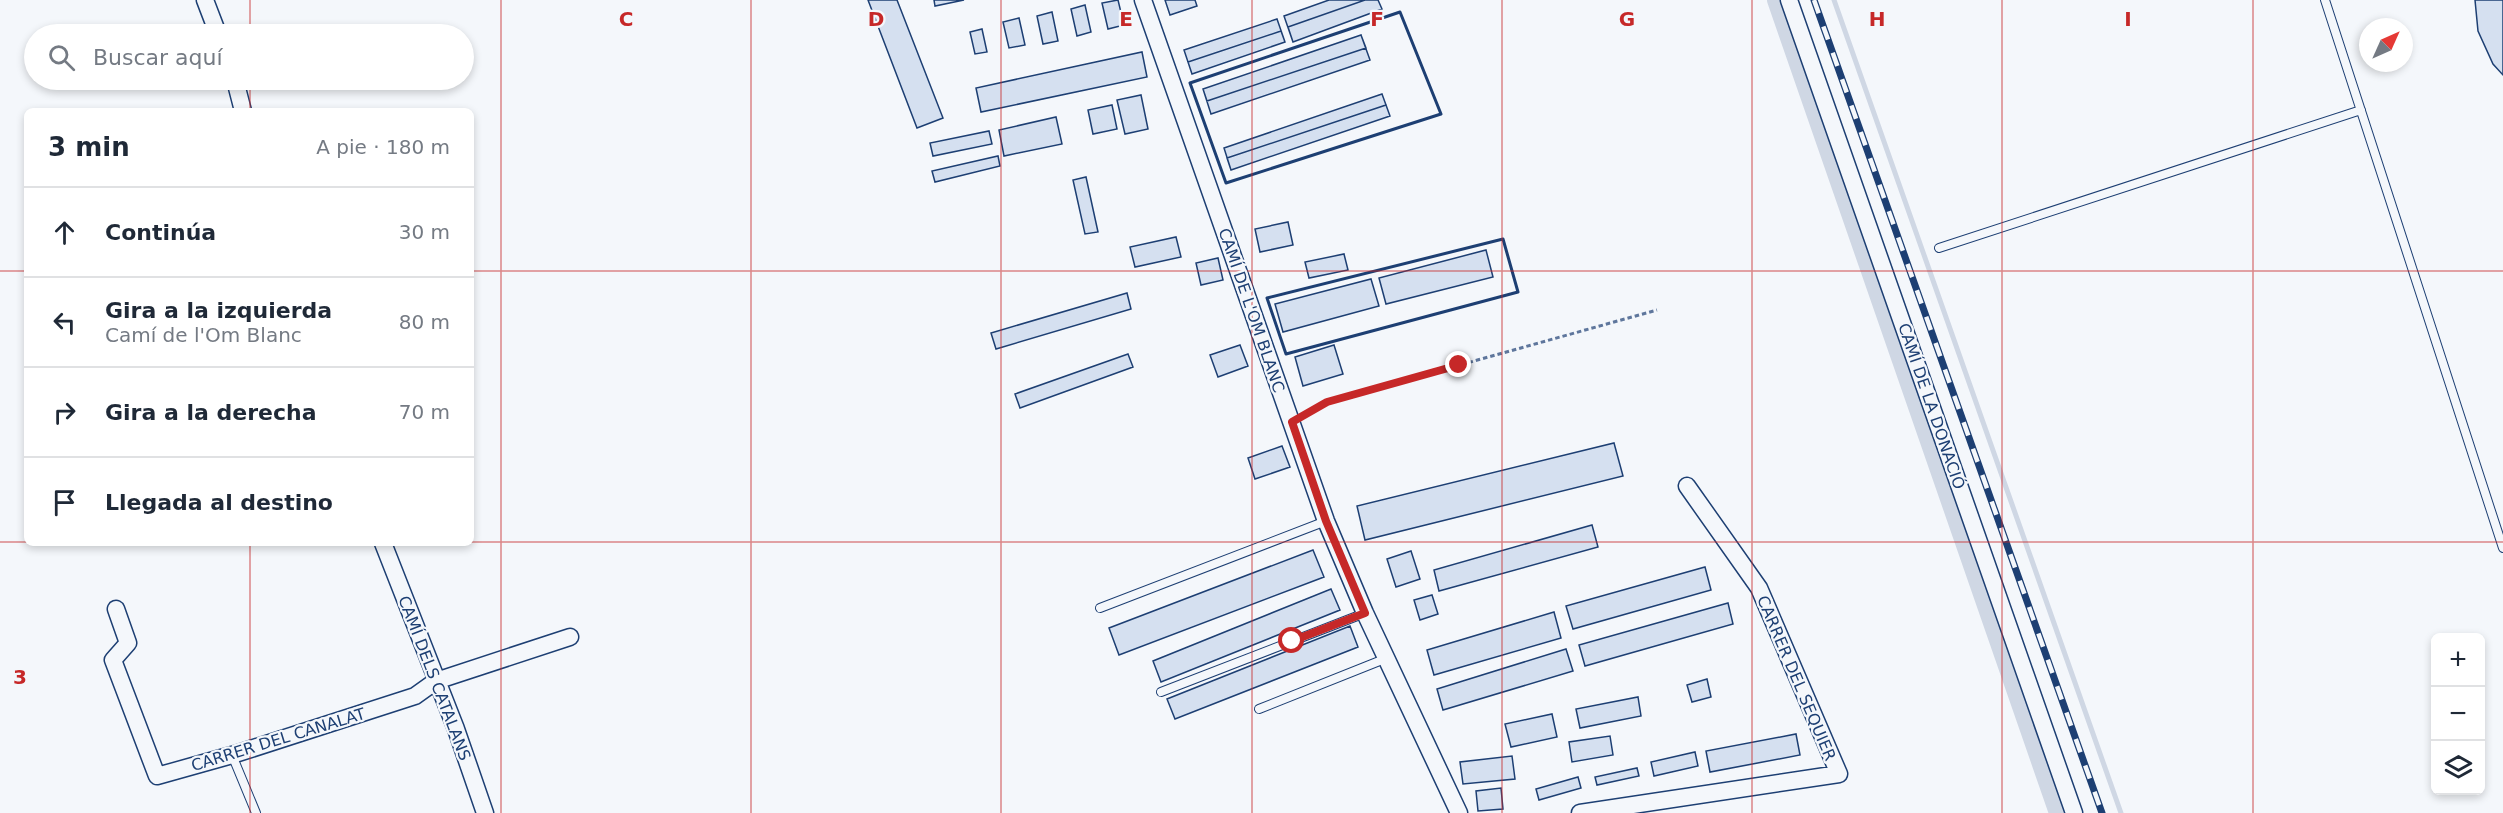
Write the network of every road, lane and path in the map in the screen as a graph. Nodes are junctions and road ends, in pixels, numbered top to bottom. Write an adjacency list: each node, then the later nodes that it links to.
1 (205, 0): 5 (street)
2 (1143, 0): 11 (street, CAMÍ DE L'OM BLANC)
3 (1789, 0): 29 (street, CAMÍ DE LA DONACIÓ)
4 (2325, 0): 8 (lane)
5 (214, 24)
6 (238, 90): 7 (street)
7 (242, 108)
8 (2361, 110): 9 (lane); 15 (lane)
9 (1939, 248)
10 (1657, 310): 11 (path)
11 (1292, 422): 13 (street, CAMÍ DE L'OM BLANC)
12 (1687, 486): 28 (street, CARRER DEL SEQUIER)
13 (1326, 521): 16 (lane); 18 (street, CAMÍ DE L'OM BLANC)
14 (384, 546): 21 (street, CAMÍ DELS CATALANS)
15 (2503, 548)
16 (1100, 608)
17 (116, 609): 24 (street, CARRER DEL CANALAT)
18 (1365, 613): 20 (street, CAMÍ DE L'OM BLANC); 22 (lane)
19 (570, 637): 21 (street, CARRER DEL CANALAT)
20 (1387, 658): 23 (lane); 27 (street, CAMÍ DE L'OM BLANC)
21 (436, 681): 24 (street, CARRER DEL CANALAT); 26 (street, CAMÍ DELS CATALANS)
22 (1161, 692)
23 (1260, 709)
24 (232, 755): 25 (lane)
25 (256, 813)
26 (485, 813)
27 (1459, 813)
28 (1580, 813)
29 (2074, 813)

